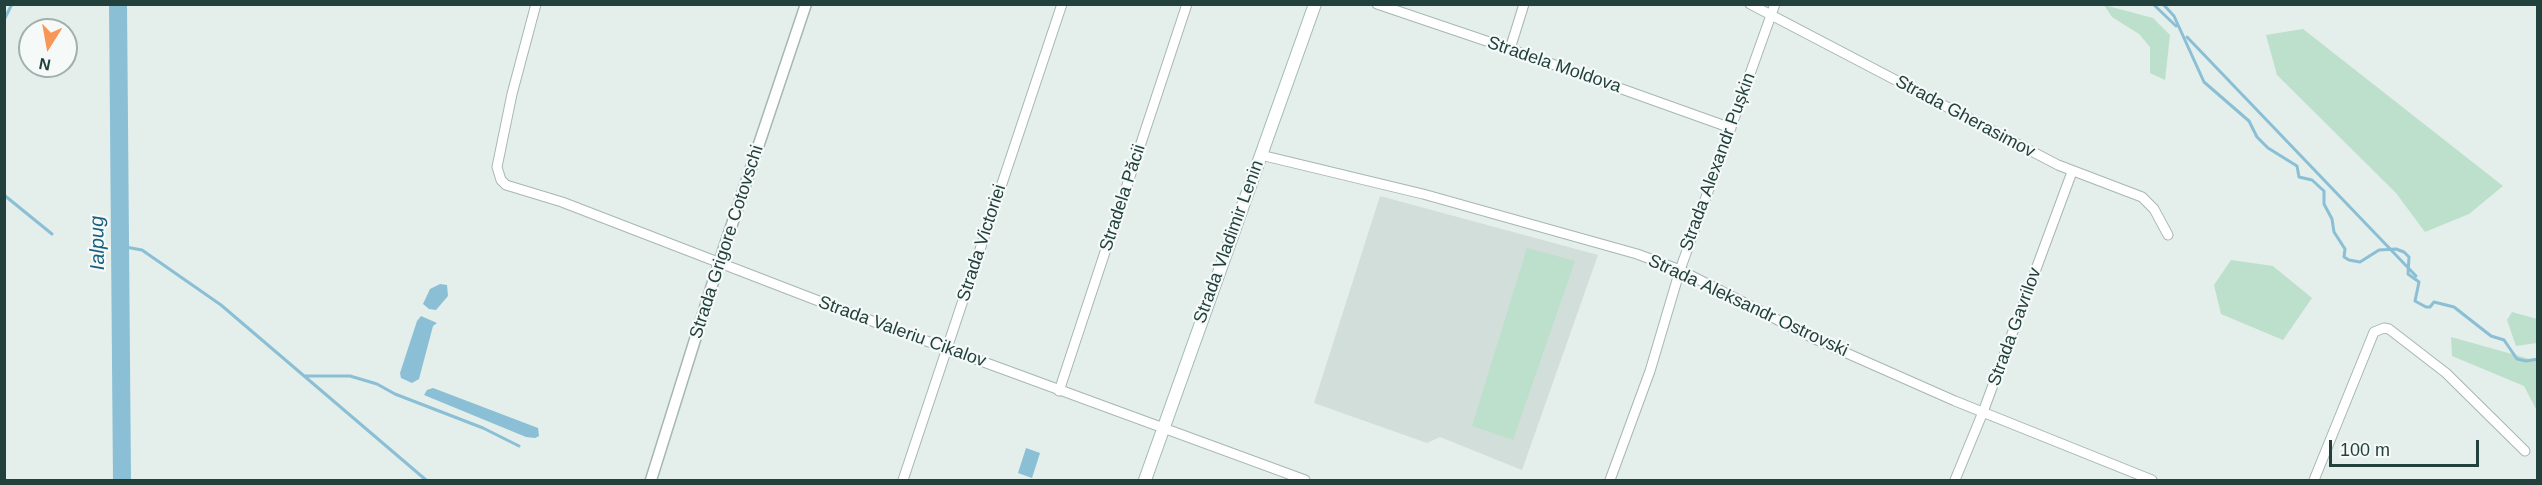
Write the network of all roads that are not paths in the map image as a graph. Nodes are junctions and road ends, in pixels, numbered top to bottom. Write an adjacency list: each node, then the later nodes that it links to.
1 (536, 4): 16 (street, Strada Valeriu Cikalov)
2 (806, 4): 16 (street, Strada Grigore Cotovschi)
3 (1062, 4): 18 (street, Strada Victoriei)
4 (1186, 4): 19 (street, Stradela Păcii)
5 (1315, 4): 13 (main road, Strada Vladimir Lenin)
6 (1377, 4): 11 (street, Stradela Moldova)
7 (1524, 4): 11 (street)
8 (1750, 4): 10 (street, Strada Gherasimov)
9 (1775, 4): 10 (street, Strada Alexandr Pușkin)
10 (1771, 15): 12 (street, Strada Alexandr Pușkin); 14 (street, Strada Gherasimov)
11 (1510, 49): 12 (street, Stradela Moldova)
12 (1731, 128): 17 (street, Strada Alexandr Pușkin)
13 (1261, 155): 17 (street, Strada Aleksandr Ostrovski); 21 (main road, Strada Vladimir Lenin)
14 (2072, 172): 15 (street, Strada Gherasimov); 20 (street, Strada Gavrilov)
15 (2168, 235)
16 (719, 263): 18 (street, Strada Valeriu Cikalov); 24 (street, Strada Grigore Cotovschi)
17 (1680, 270): 20 (street, Strada Aleksandr Ostrovski); 28 (street, Strada Alexandr Pușkin)
18 (947, 348): 19 (street, Strada Valeriu Cikalov); 25 (street, Strada Victoriei)
19 (1059, 391): 21 (street, Strada Valeriu Cikalov)
20 (1983, 412): 23 (street, Strada Aleksandr Ostrovski); 29 (street, Strada Gavrilov)
21 (1162, 428): 26 (main road, Strada Vladimir Lenin); 27 (street, Strada Valeriu Cikalov)
22 (2525, 451): 31 (street)
23 (2134, 477): 30 (street, Strada Aleksandr Ostrovski)
24 (651, 480)
25 (903, 480)
26 (1145, 480)
27 (1305, 480)
28 (1610, 480)
29 (1955, 480)
30 (2152, 480)
31 (2314, 480)

